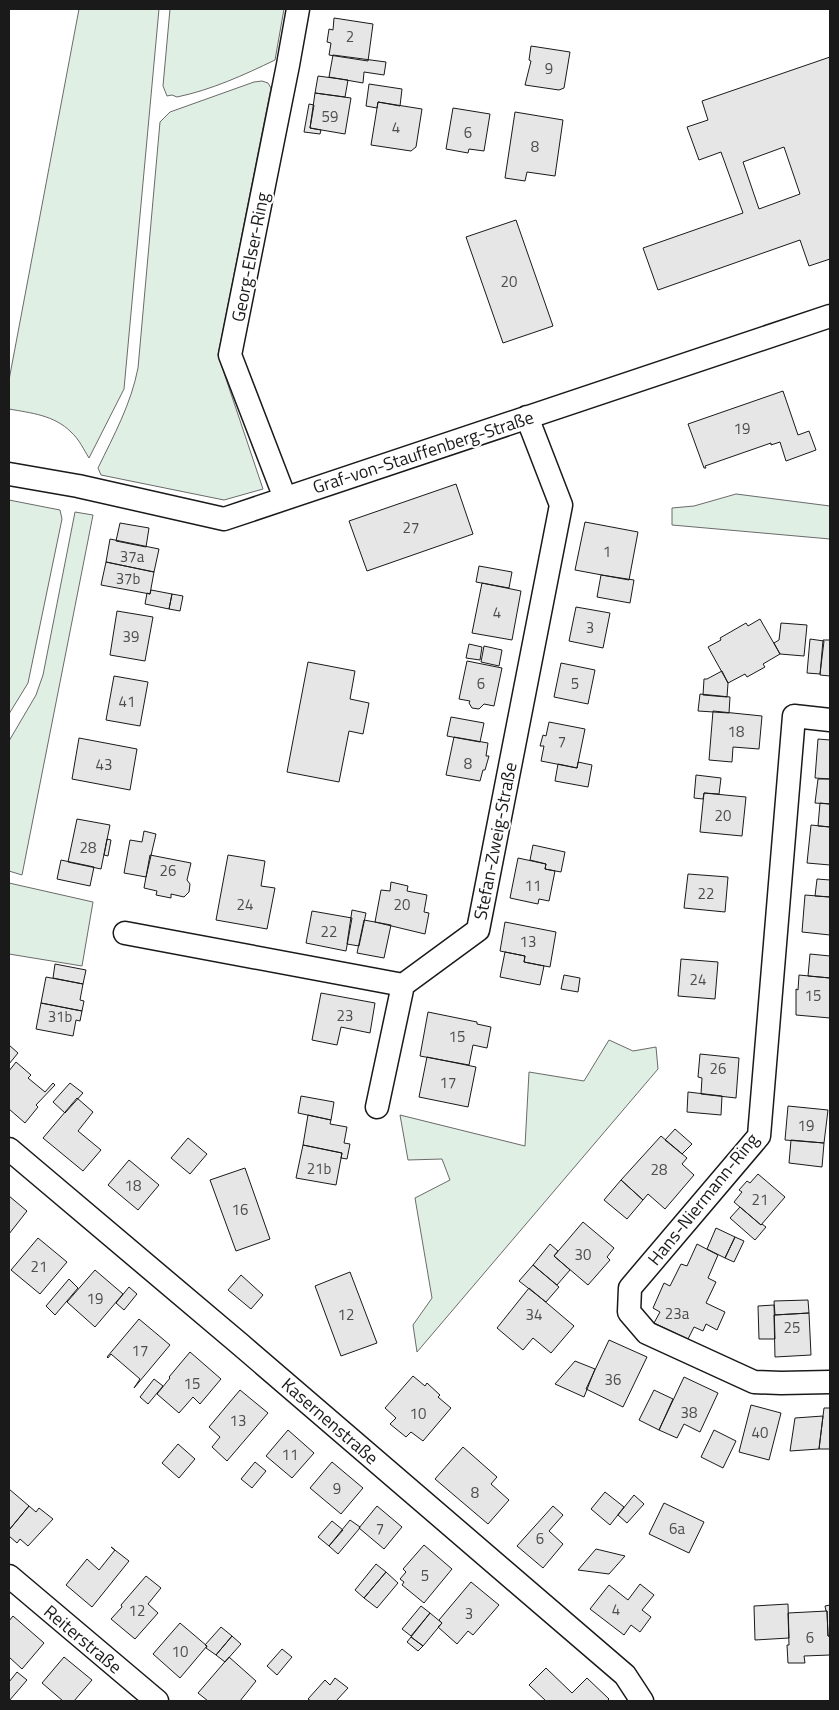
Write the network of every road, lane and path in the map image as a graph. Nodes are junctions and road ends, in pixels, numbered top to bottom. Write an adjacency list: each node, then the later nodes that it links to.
1 (298, 9): 5 (street, Georg-Elser-Ring)
2 (830, 316): 3 (street, Graf-von-Stauffenberg-Straße)
3 (527, 417): 5 (street, Graf-von-Stauffenberg-Straße); 8 (street, Stefan-Zweig-Straße)
4 (9, 474): 5 (street, Graf-von-Stauffenberg-Straße)
5 (285, 498)
6 (830, 720): 11 (street, Hans-Niermann-Ring)
7 (125, 933): 8 (street)
8 (403, 985): 9 (street)
9 (376, 1107)
10 (9, 1149): 14 (street, Kasernenstraße)
11 (830, 1382)
12 (9, 1576): 13 (street, Reiterstraße)
13 (157, 1701)
14 (642, 1701)

